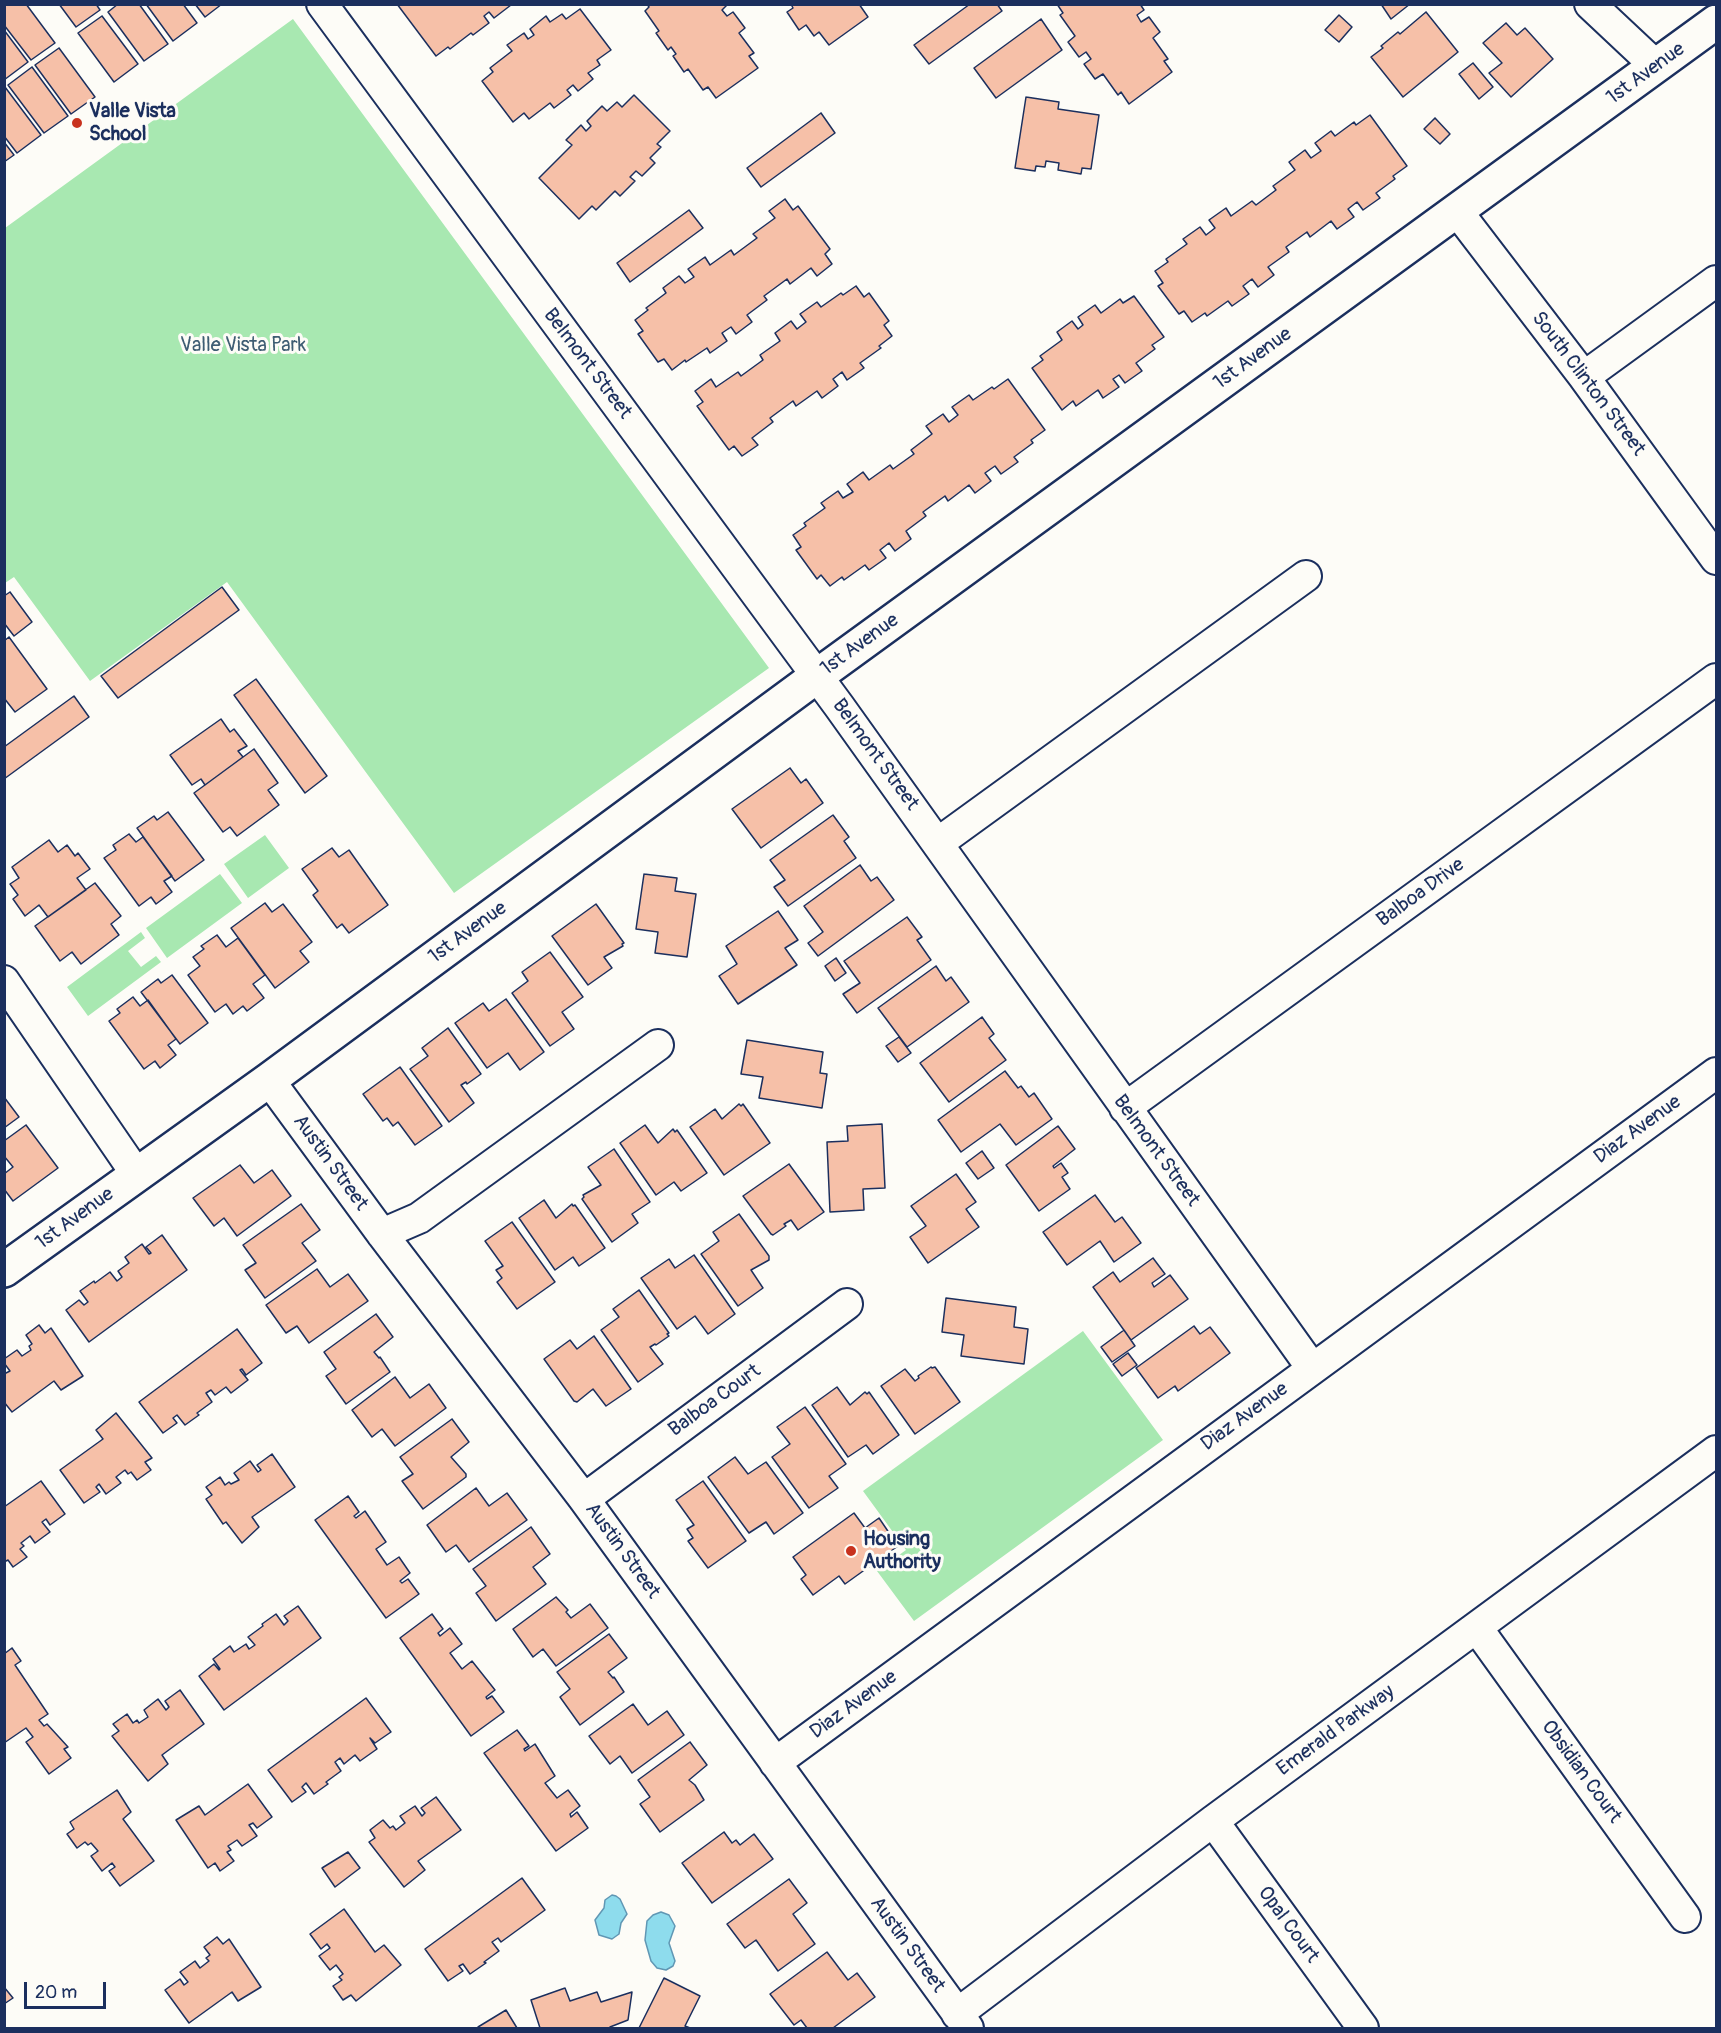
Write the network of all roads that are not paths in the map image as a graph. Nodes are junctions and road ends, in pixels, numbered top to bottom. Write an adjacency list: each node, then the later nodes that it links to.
1 (322, 4): 10 (street, Belmont Street)
2 (1590, 4): 4 (street)
3 (1716, 22): 4 (street, 1st Avenue)
4 (1656, 66): 5 (street, 1st Avenue)
5 (1457, 211): 7 (street, South Clinton Street); 10 (street, 1st Avenue)
6 (1716, 281): 7 (street)
7 (1584, 377): 8 (street, South Clinton Street)
8 (1716, 559)
9 (1306, 576): 12 (street)
10 (817, 676): 12 (street, Belmont Street); 16 (street, 1st Avenue)
11 (1716, 679): 17 (street, Balboa Drive)
12 (938, 843): 17 (street, Belmont Street)
13 (4, 981): 18 (street)
14 (658, 1045): 19 (street)
15 (1716, 1073): 22 (street, Diaz Avenue)
16 (269, 1080): 18 (street, 1st Avenue); 19 (street, Austin Street)
17 (1125, 1108): 22 (street, Belmont Street)
18 (137, 1175): 20 (street, 1st Avenue)
19 (382, 1234): 24 (street, Austin Street)
20 (4, 1270)
21 (847, 1304): 24 (street, Balboa Court)
22 (1312, 1368): 26 (street, Diaz Avenue)
23 (1716, 1451): 25 (street, Emerald Parkway)
24 (585, 1499): 26 (street, Austin Street)
25 (1477, 1628): 27 (street, Emerald Parkway); 28 (street, Obsidian Court)
26 (775, 1763): 29 (street, Austin Street)
27 (1213, 1821): 29 (street, Emerald Parkway); 30 (street, Opal Court)
28 (1685, 1917)
29 (963, 2021)
30 (1363, 2028)

